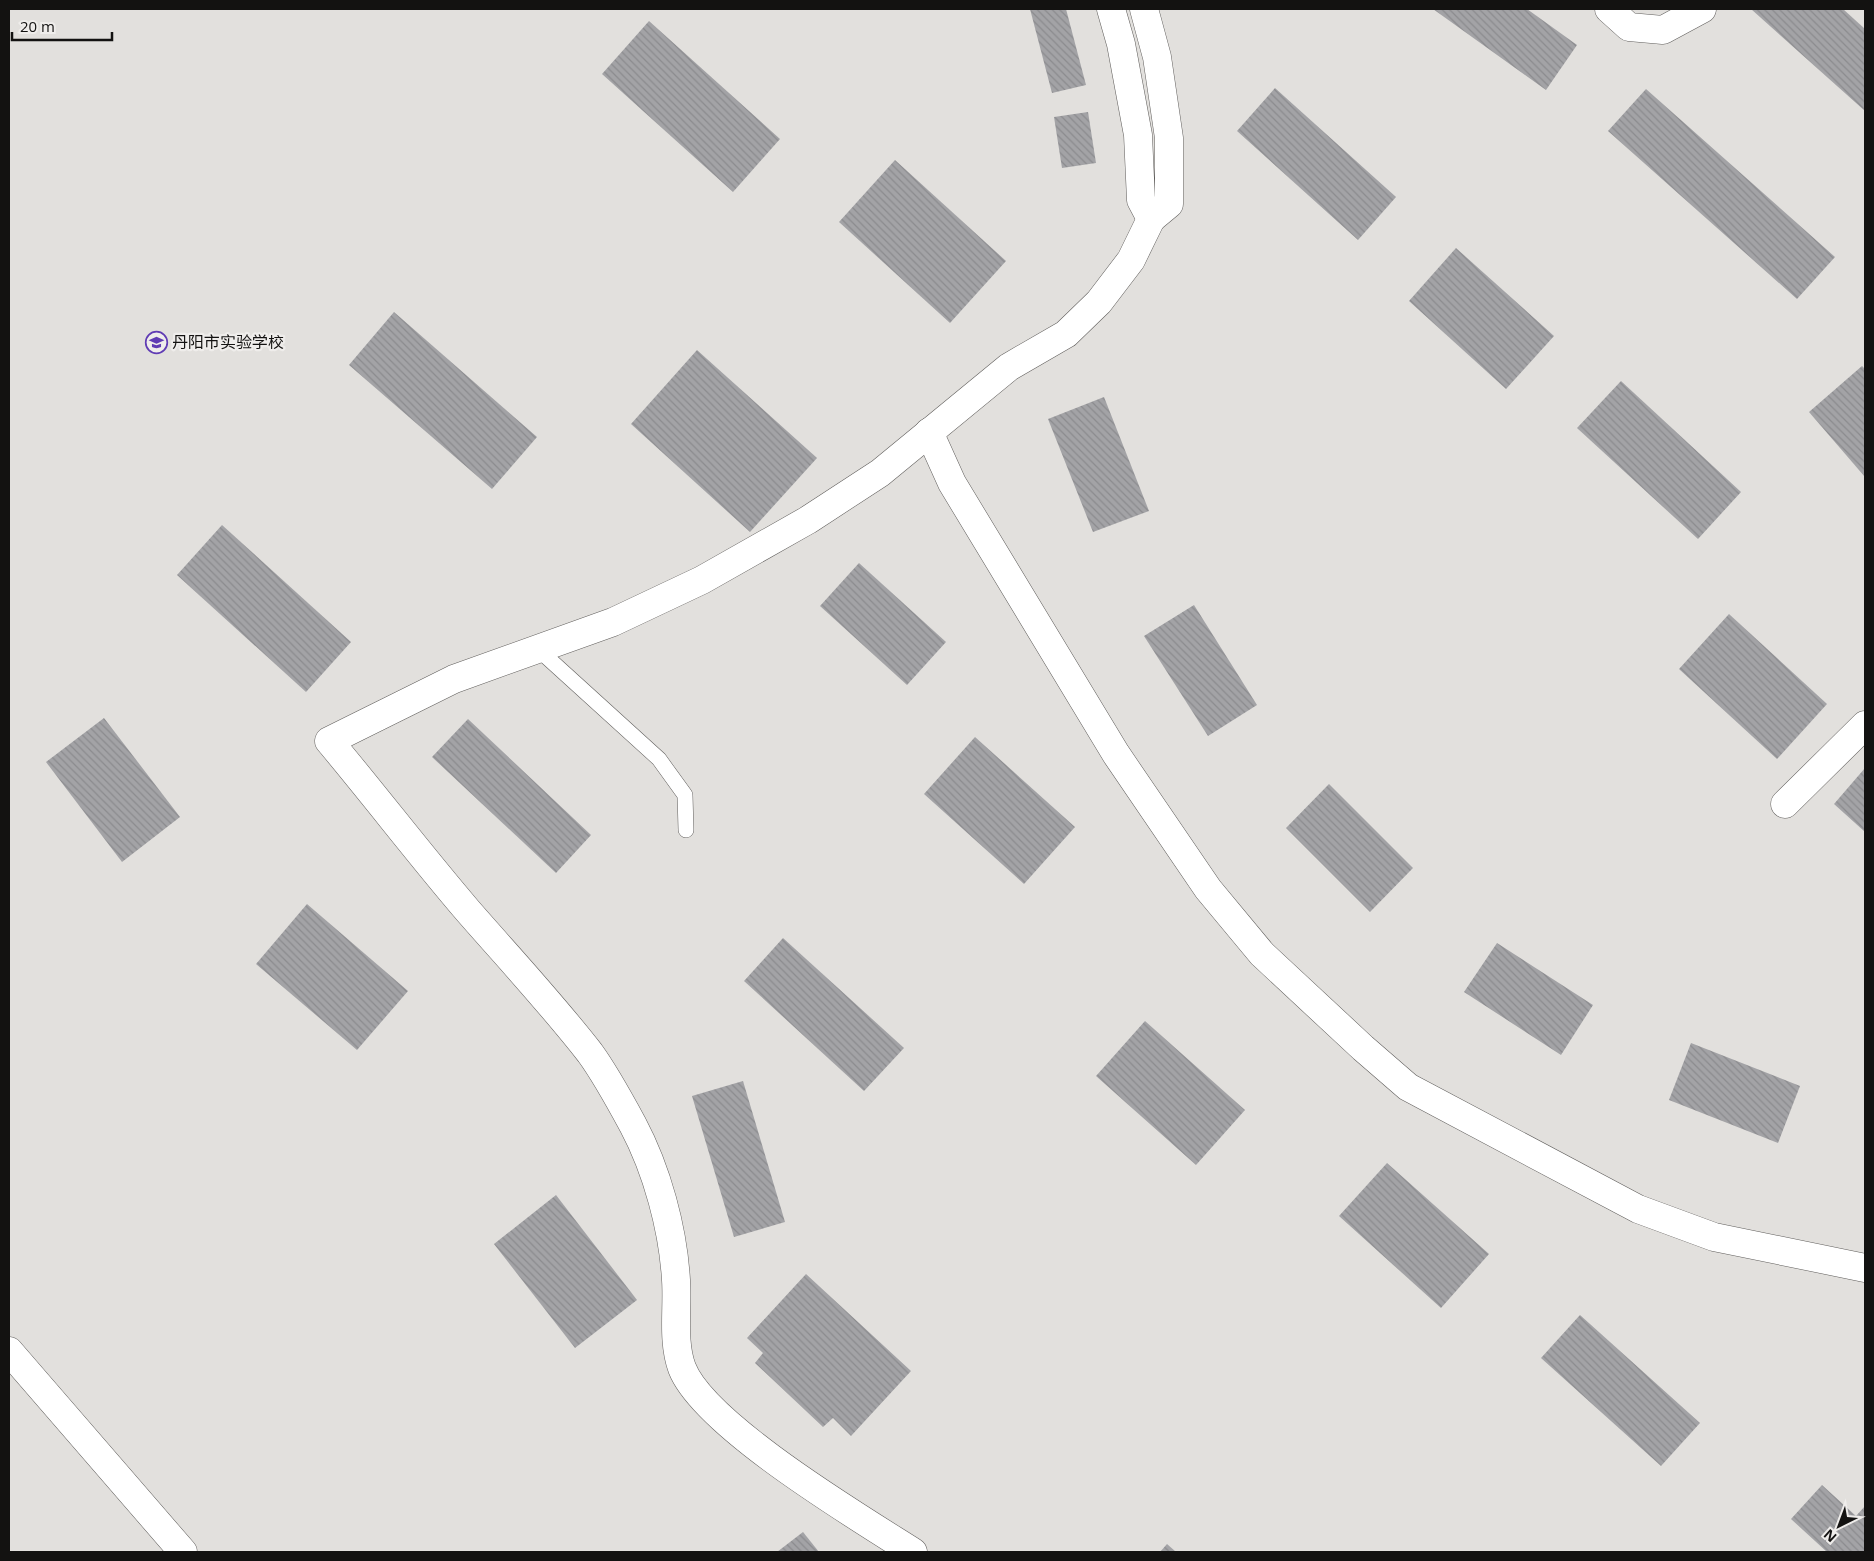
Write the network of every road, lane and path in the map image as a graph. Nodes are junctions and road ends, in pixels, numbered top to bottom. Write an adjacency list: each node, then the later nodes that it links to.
1 (1111, 9): 5 (street)
2 (1144, 9): 6 (street)
3 (1609, 9): 4 (street)
4 (1702, 9)
5 (1138, 136): 6 (street); 7 (street)
6 (1169, 138): 7 (street)
7 (1151, 219): 8 (street)
8 (929, 432): 9 (street); 13 (street)
9 (539, 650): 12 (lane); 16 (street)
10 (1865, 725): 11 (street)
11 (1785, 804)
12 (686, 830)
13 (1865, 1268)
14 (9, 1351): 15 (street)
15 (183, 1552)
16 (913, 1552)

